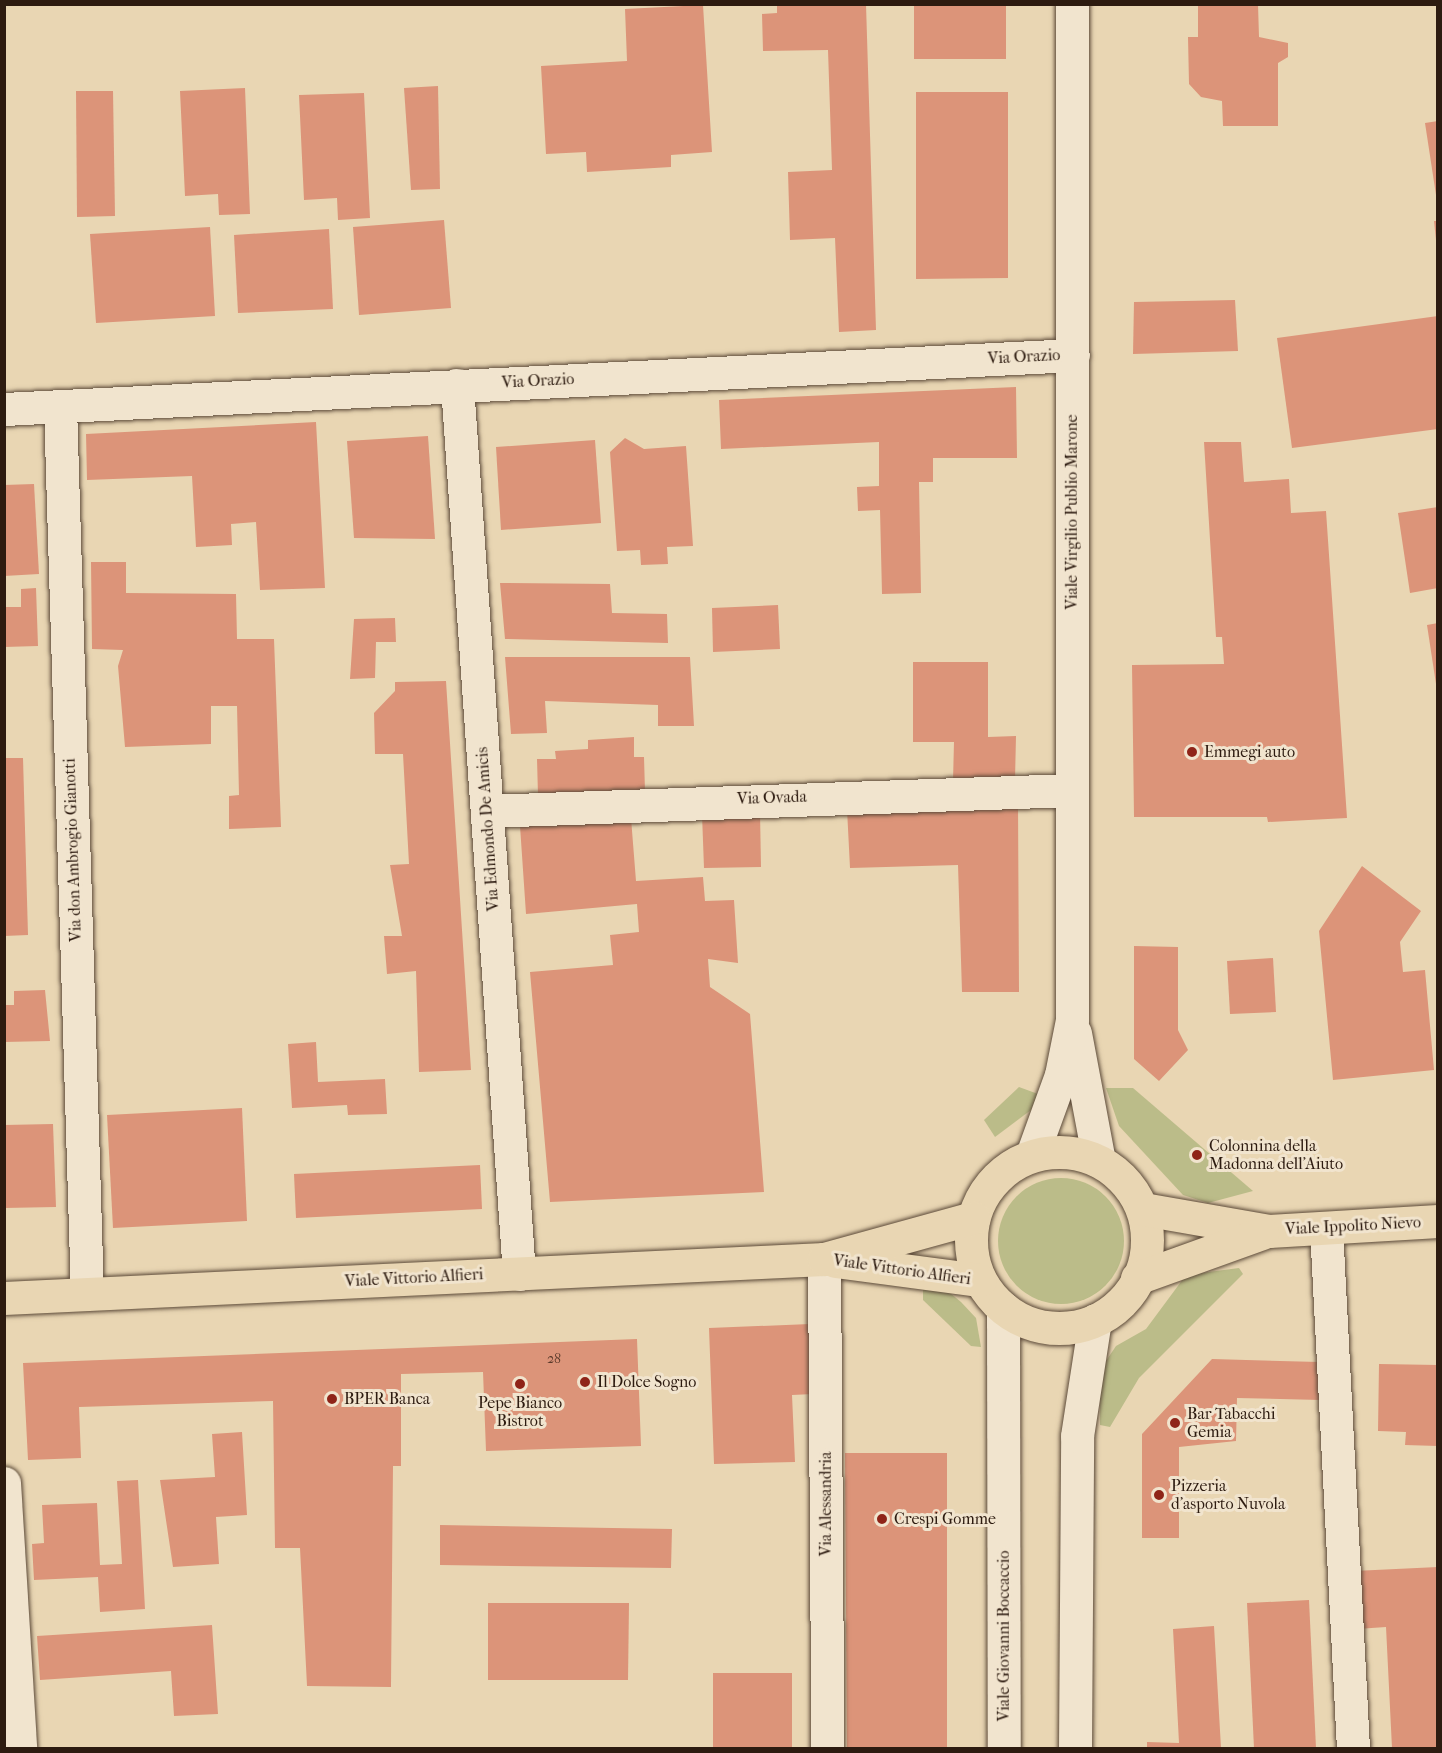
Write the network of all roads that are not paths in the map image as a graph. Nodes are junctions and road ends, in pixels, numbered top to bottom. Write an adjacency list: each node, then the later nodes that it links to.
1 (1072, 4): 2 (street, Viale Virgilio Publio Marone)
2 (1072, 355): 3 (street, Via Orazio); 6 (street, Viale Virgilio Publio Marone)
3 (457, 386): 4 (street, Via Orazio); 7 (street, Via Edmondo De Amicis)
4 (60, 406): 5 (street, Via Orazio); 20 (street, Via don Ambrogio Gianotti)
5 (4, 409)
6 (1072, 790): 7 (street, Via Ovada); 8 (street, Viale Virgilio Publio Marone)
7 (503, 810): 17 (street, Via Edmondo De Amicis)
8 (1072, 1020): 9 (street, Viale Virgilio Publio Marone); 10 (street, Viale Virgilio Publio Marone)
9 (1032, 1155): 10 (main road); 12 (main road)
10 (1099, 1161): 11 (main road)
11 (1143, 1209): 15 (main road, Viale Ippolito Nievo); 18 (main road)
12 (973, 1218): 16 (main road, Viale Vittorio Alfieri); 19 (main road)
13 (1437, 1221): 14 (main road, Viale Ippolito Nievo)
14 (1326, 1228): 15 (main road, Viale Ippolito Nievo); 30 (street)
15 (1269, 1231): 18 (main road, Viale Ippolito Nievo)
16 (824, 1259): 17 (main road, Viale Vittorio Alfieri); 19 (main road, Viale Vittorio Alfieri); 27 (street, Via Alessandria)
17 (519, 1274): 20 (main road, Viale Vittorio Alfieri)
18 (1137, 1278): 23 (main road)
19 (980, 1280): 22 (main road)
20 (87, 1294): 21 (main road, Viale Vittorio Alfieri)
21 (4, 1298)
22 (1003, 1308): 23 (main road); 28 (street, Viale Giovanni Boccaccio)
23 (1095, 1320): 29 (street)
24 (4, 1483): 25 (street)
25 (10, 1674): 26 (street)
26 (20, 1749)
27 (827, 1749)
28 (1004, 1749)
29 (1075, 1749)
30 (1353, 1749)

